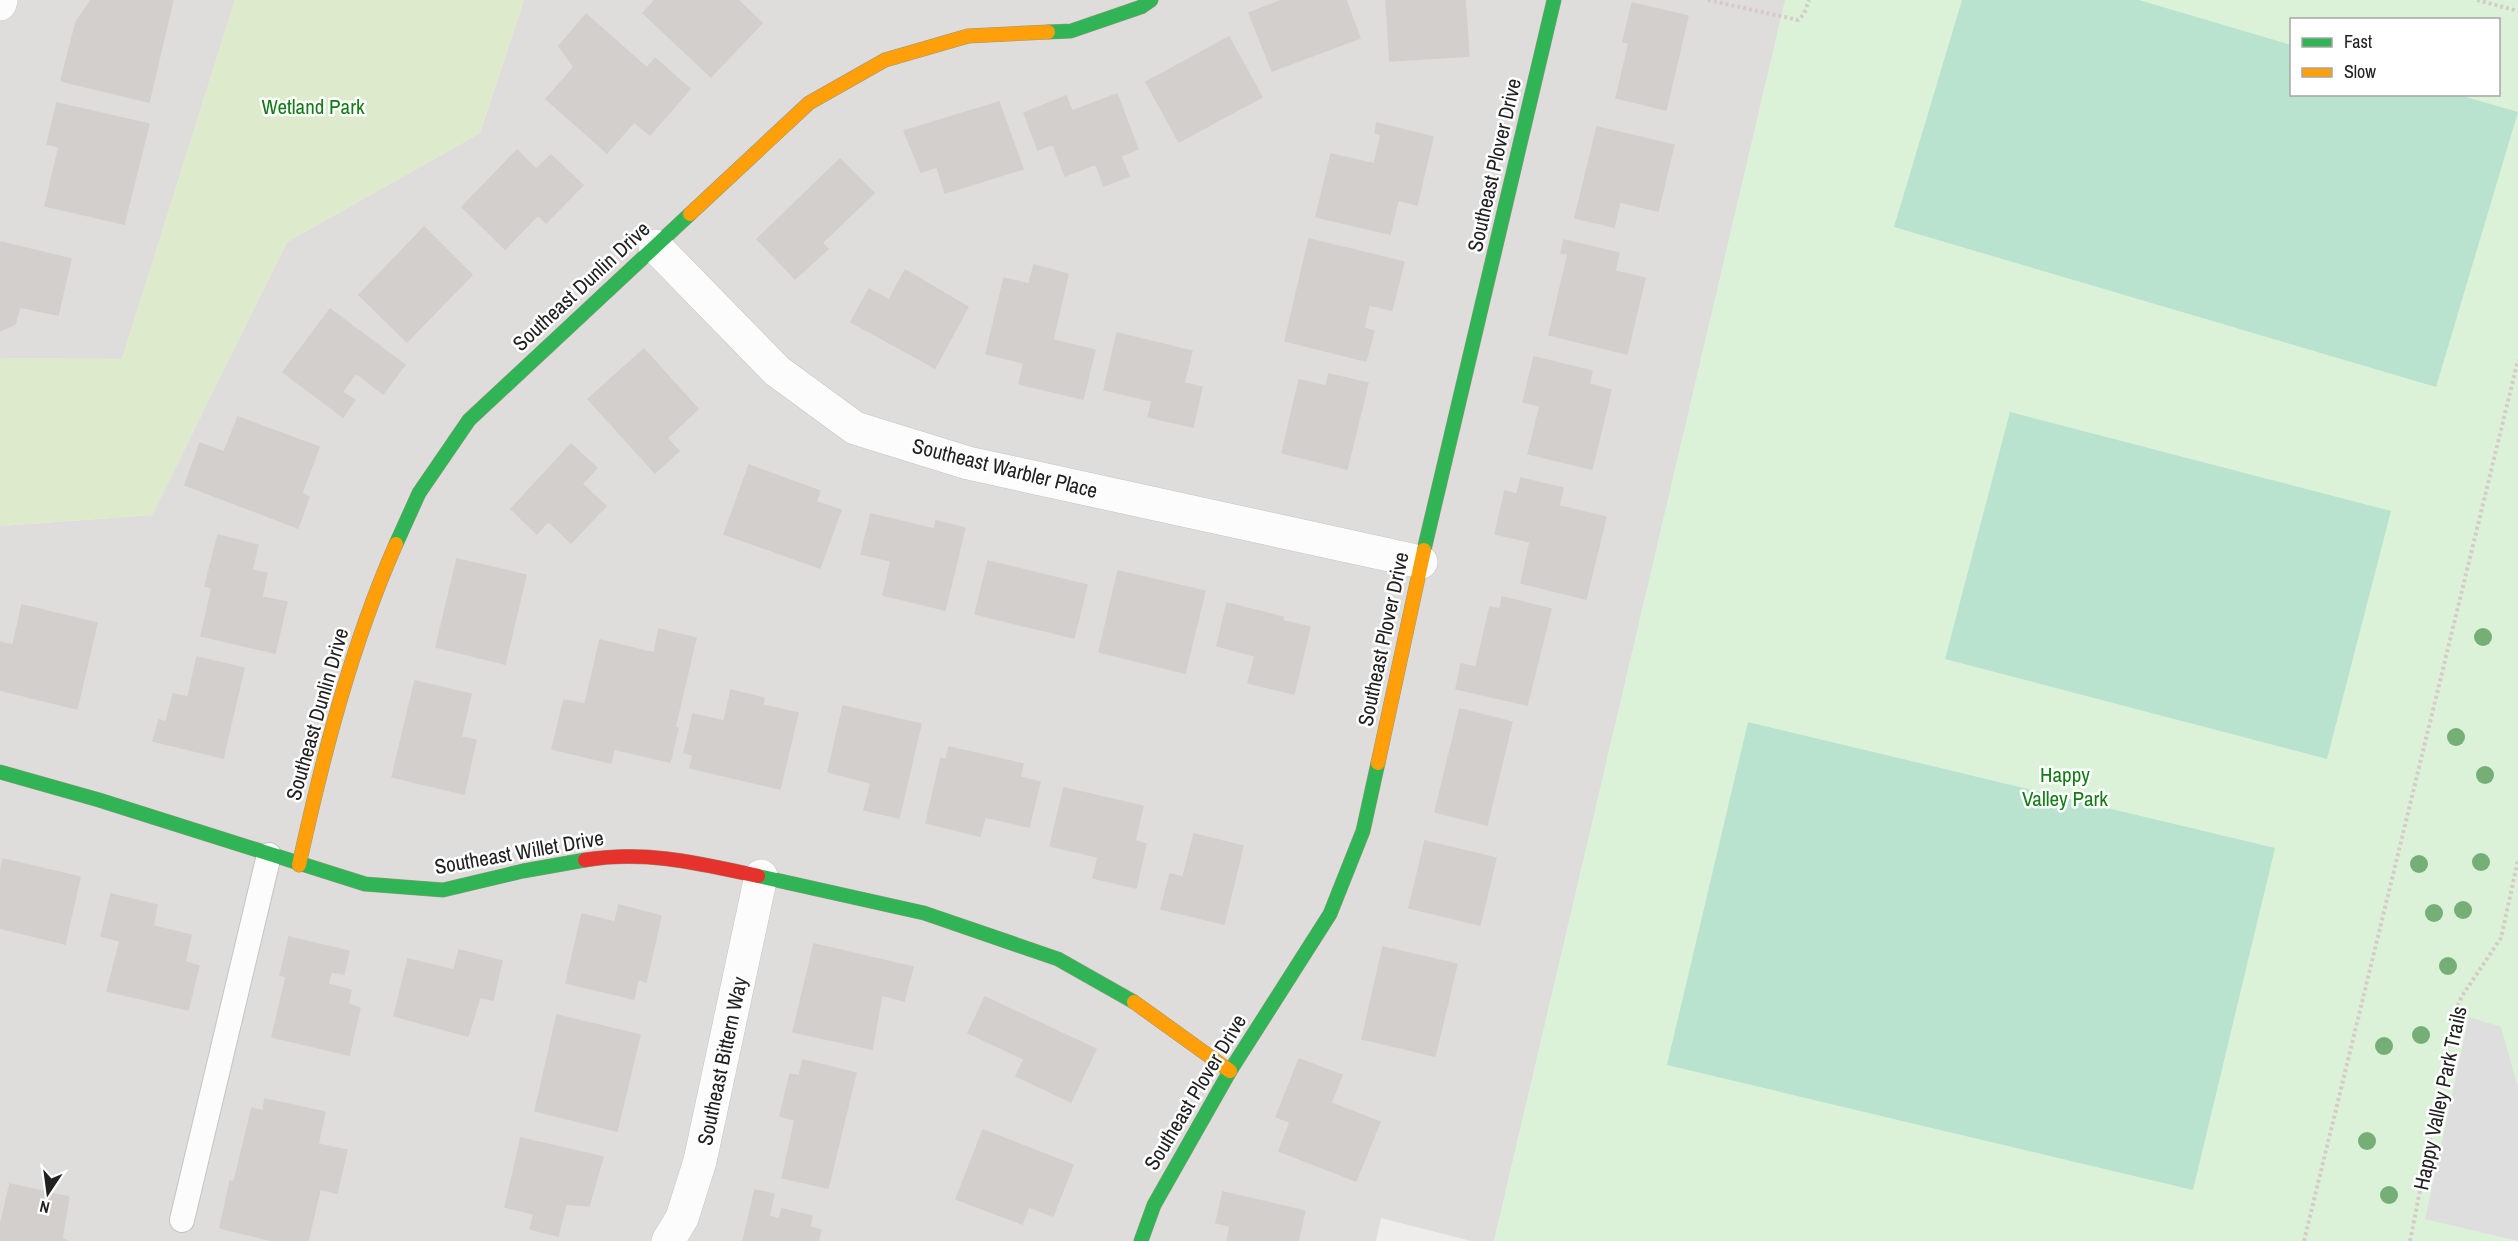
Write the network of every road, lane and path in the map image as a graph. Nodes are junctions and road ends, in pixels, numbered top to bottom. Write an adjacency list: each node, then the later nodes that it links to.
1 (1150, 0): 7 (street, Southeast Dunlin Drive)
2 (1554, 0): 9 (street, Southeast Plover Drive)
3 (1708, 0): 4 (path)
4 (1809, 0)
5 (2477, 0): 6 (path)
6 (2518, 11)
7 (656, 246): 9 (street, Southeast Warbler Place); 13 (street, Southeast Dunlin Drive)
8 (2518, 360): 19 (path)
9 (1421, 562): 15 (street, Southeast Plover Drive)
10 (0, 772): 11 (street, Southeast Willet Drive)
11 (269, 855): 13 (street, Southeast Willet Drive); 16 (lane)
12 (2518, 860): 20 (path, Happy Valley Park Trails)
13 (298, 865): 14 (street, Southeast Willet Drive)
14 (761, 876): 15 (street, Southeast Willet Drive); 17 (street, Southeast Bittern Way)
15 (1230, 1071): 18 (street, Southeast Plover Drive)
16 (182, 1220)
17 (668, 1241)
18 (1141, 1241)
19 (2304, 1241)
20 (2410, 1241)

